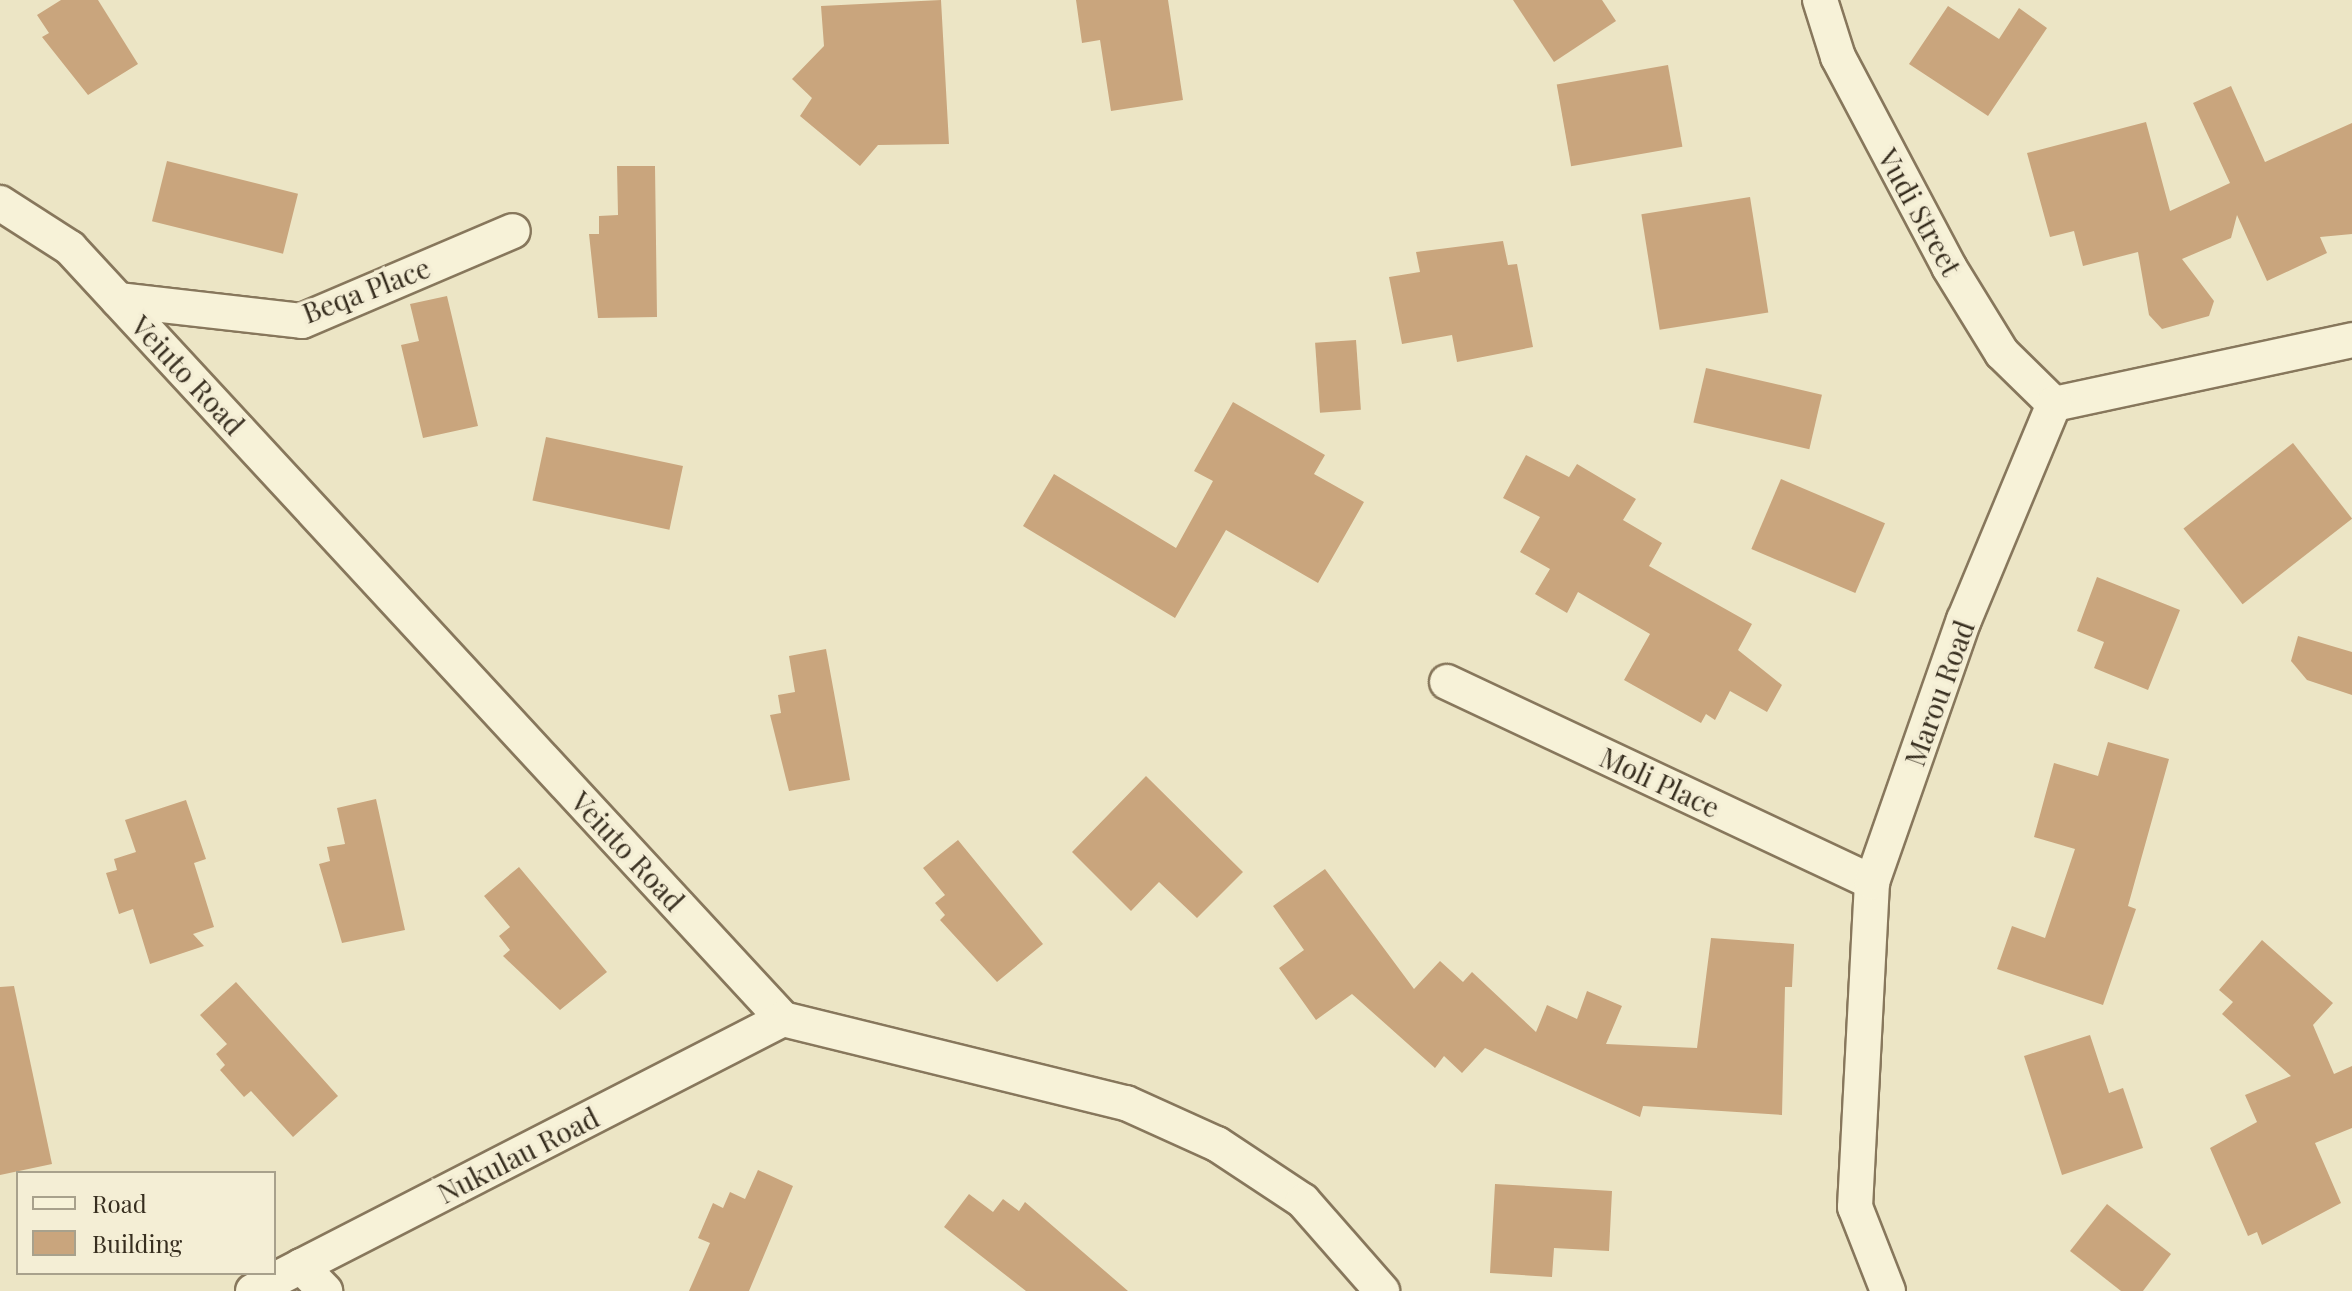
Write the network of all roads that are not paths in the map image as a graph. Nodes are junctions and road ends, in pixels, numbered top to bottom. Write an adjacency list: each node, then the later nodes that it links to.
1 (1820, 0): 6 (street, Vudi Street)
2 (0, 203): 4 (street, Veiuto Road)
3 (513, 231): 4 (street, Beqa Place)
4 (118, 300): 9 (street, Veiuto Road)
5 (2352, 340): 6 (street)
6 (2054, 404): 8 (street, Marou Road)
7 (1447, 682): 8 (street, Moli Place)
8 (1872, 882): 14 (street, Marou Road)
9 (783, 1019): 10 (street, Nukulau Road); 13 (street)
10 (301, 1266): 11 (street, Nukulau Road); 12 (street)
11 (253, 1291)
12 (325, 1291)
13 (1382, 1291)
14 (1888, 1291)

